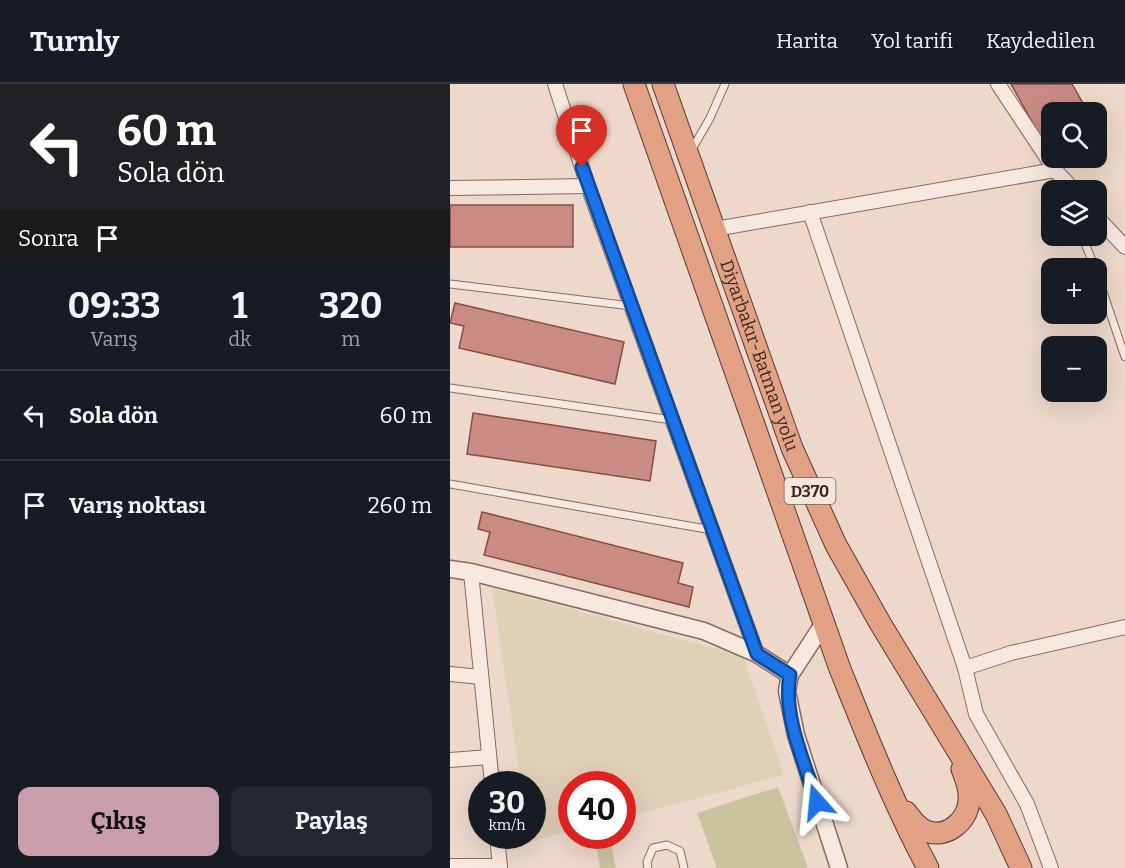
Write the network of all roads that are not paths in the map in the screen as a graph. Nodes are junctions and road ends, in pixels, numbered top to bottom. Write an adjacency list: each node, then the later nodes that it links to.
1 (555, 84): 10 (street)
2 (634, 84): 26 (highway, Diyarbakır-Batman yolu / D370)
3 (663, 84): 6 (highway, Diyarbakır-Batman yolu / D370)
4 (725, 84): 6 (lane)
5 (998, 84): 7 (street)
6 (689, 156): 14 (highway, Diyarbakır-Batman yolu / D370)
7 (1055, 170): 8 (lane); 9 (street); 12 (street)
8 (1059, 180)
9 (1064, 180)
10 (588, 186): 11 (street); 18 (street)
11 (450, 188)
12 (810, 212): 14 (street); 29 (street)
13 (1107, 228): 15 (street)
14 (715, 229): 33 (highway, Diyarbakır-Batman yolu / D370)
15 (1125, 247)
16 (450, 284): 18 (lane)
17 (1107, 303): 19 (lane)
18 (631, 306): 21 (street)
19 (1125, 357)
20 (450, 388): 21 (lane)
21 (672, 420): 23 (street)
22 (450, 484): 23 (lane)
23 (712, 530): 28 (street)
24 (450, 569): 25 (street)
25 (471, 572): 28 (street); 32 (street)
26 (824, 623): 31 (street); 37 (highway, Diyarbakır-Batman yolu / D370)
27 (1125, 627): 29 (street)
28 (757, 654): 31 (street)
29 (965, 668): 46 (street)
30 (450, 674): 32 (street)
31 (790, 675): 43 (street)
32 (481, 677): 34 (street)
33 (951, 739): 37 (highway); 45 (highway, Diyarbakır-Batman yolu / D370)
34 (489, 757): 35 (street); 36 (street)
35 (450, 759)
36 (491, 771)
37 (893, 794): 44 (highway, Diyarbakır-Batman yolu / D370)
38 (498, 849): 40 (street)
39 (450, 866): 40 (street)
40 (500, 867)
41 (648, 868): 42 (lane)
42 (684, 868)
43 (839, 868)
44 (928, 868)
45 (1021, 868)
46 (1051, 868)

